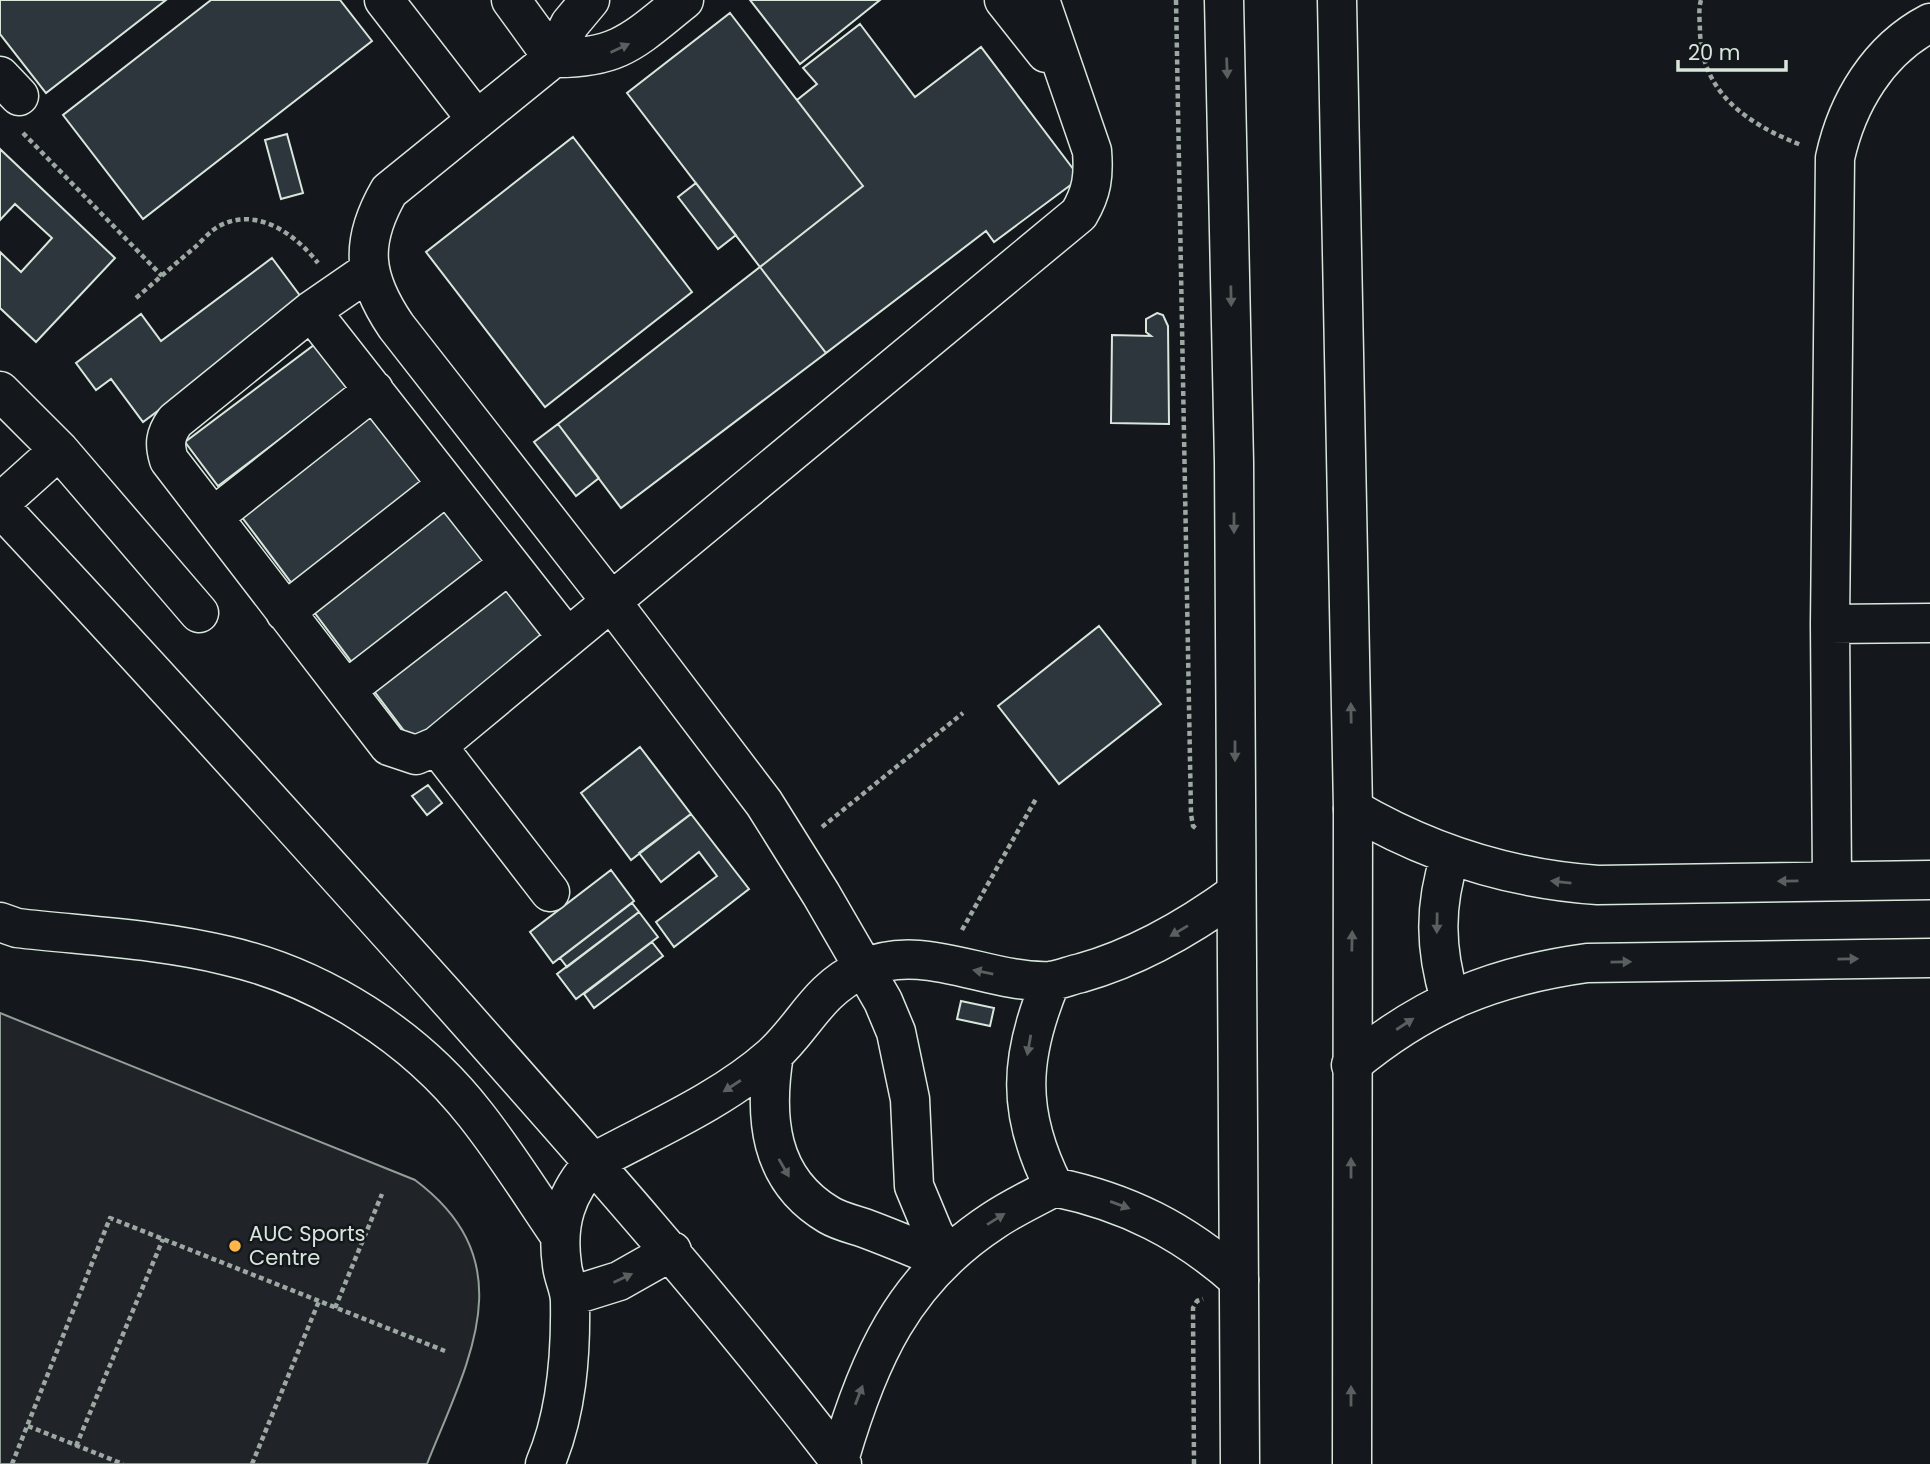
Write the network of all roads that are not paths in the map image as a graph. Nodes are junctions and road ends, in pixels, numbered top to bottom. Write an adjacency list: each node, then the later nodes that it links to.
1 (383, 0): 12 (street)
2 (511, 0): 10 (street)
3 (590, 0): 10 (street)
4 (684, 0): 10 (street, one-way to 4)
5 (1004, 0): 11 (street)
6 (1040, 0): 11 (street)
7 (1224, 0): 34 (street, one-way to 34)
8 (1337, 0): 29 (street, one-way to 8)
9 (1930, 23): 24 (street)
10 (553, 58): 12 (street)
11 (1066, 78): 21 (street)
12 (476, 119): 13 (street)
13 (340, 291): 14 (street); 19 (street); 21 (street)
14 (374, 390): 17 (street); 19 (street)
15 (0, 391): 16 (street)
16 (59, 450): 18 (street); 23 (street)
17 (447, 485): 20 (street); 22 (street)
18 (0, 505): 42 (street)
19 (213, 517): 22 (street)
20 (509, 564): 26 (street); 27 (street)
21 (610, 600): 26 (street); 37 (street)
22 (285, 612): 27 (street)
23 (199, 613)
24 (1830, 624): 25 (street); 31 (street)
25 (1930, 624)
26 (566, 636): 28 (street)
27 (346, 690): 28 (street)
28 (437, 746): 33 (street)
29 (1353, 809): 30 (street); 41 (street, one-way to 29)
30 (1450, 857): 31 (street, one-way to 30); 39 (street, one-way to 39)
31 (1832, 880): 32 (street)
32 (1930, 880)
33 (550, 892)
34 (1236, 893): 38 (street, one-way to 38); 47 (street)
35 (0, 922): 44 (street)
36 (1930, 958): 39 (street, one-way to 36)
37 (863, 968): 38 (street, one-way to 37); 40 (street); 46 (street)
38 (1051, 981): 43 (street, one-way to 43)
39 (1450, 999): 41 (street, one-way to 39)
40 (774, 1054): 42 (street, one-way to 42); 46 (street, one-way to 46)
41 (1351, 1065): 52 (street, one-way to 41)
42 (594, 1163): 44 (street); 45 (street)
43 (1054, 1187): 46 (street, one-way to 43); 47 (street, one-way to 47)
44 (560, 1236): 48 (street)
45 (672, 1251): 48 (street, one-way to 45); 49 (street)
46 (946, 1257): 49 (street, one-way to 46)
47 (1239, 1280): 51 (street)
48 (570, 1296): 50 (street)
49 (841, 1462)
50 (545, 1464)
51 (1240, 1464)
52 (1352, 1464)

